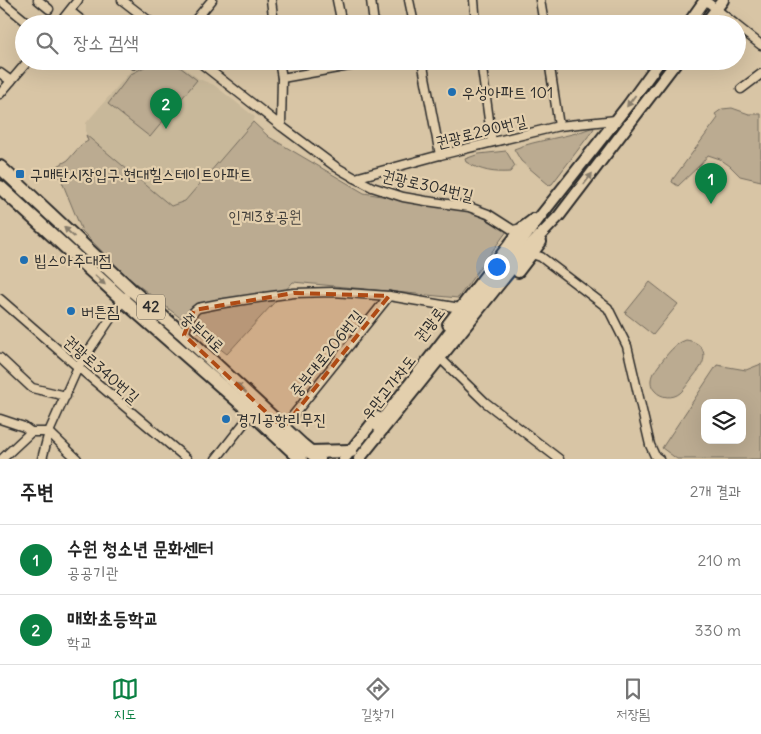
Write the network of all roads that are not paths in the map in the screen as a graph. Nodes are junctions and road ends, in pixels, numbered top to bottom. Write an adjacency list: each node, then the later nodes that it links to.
1 (0, 0): 16 (street)
2 (38, 0): 14 (street)
3 (78, 0): 15 (street)
4 (122, 0): 19 (street)
5 (212, 0): 20 (street)
6 (271, 0): 21 (street)
7 (337, 0): 22 (street)
8 (371, 0): 23 (street)
9 (409, 0): 24 (street)
10 (474, 0): 25 (street)
11 (540, 0): 26 (street)
12 (705, 0): 13 (street); 27 (street)
13 (720, 4): 28 (street); 29 (street)
14 (49, 9)
15 (70, 11): 17 (street); 18 (street)
16 (18, 15)
17 (67, 15)
18 (75, 15)
19 (141, 15)
20 (200, 15)
21 (273, 15)
22 (340, 15)
23 (373, 15)
24 (412, 15)
25 (475, 15)
26 (542, 15)
27 (694, 15)
28 (712, 15)
29 (728, 15)
30 (746, 33): 31 (street)
31 (761, 45)
32 (20, 70): 44 (street)
33 (209, 70): 48 (street, 권광로304번길)
34 (281, 70): 43 (street)
35 (320, 70): 43 (street)
36 (424, 70): 51 (street)
37 (482, 70): 50 (street)
38 (551, 70): 49 (street)
39 (653, 70): 47 (street, 권광로, one-way to 47)
40 (670, 70): 56 (street, one-way to 40)
41 (0, 73): 44 (street)
42 (761, 74): 45 (street)
43 (282, 78): 48 (street)
44 (11, 81): 46 (street)
45 (741, 89)
46 (0, 94)
47 (616, 120): 49 (street, 권광로290번길); 55 (street, 권광로)
48 (281, 126): 53 (street, 권광로304번길)
49 (559, 126): 50 (street, 권광로290번길)
50 (492, 142): 51 (street, 권광로290번길)
51 (440, 155): 53 (street, 권광로290번길)
52 (0, 167): 60 (main road, 중부대로 / 42, one-way to 52)
53 (355, 178): 57 (street, 권광로304번길)
54 (1, 189): 62 (main road, 중부대로 / 42, one-way to 62)
55 (543, 213): 57 (street, 권광로); 59 (street, 권광로)
56 (558, 217): 58 (street); 59 (street)
57 (522, 228): 64 (street, 권광로)
58 (532, 254): 67 (street); 84 (street)
59 (509, 266): 76 (street, 우만고가차도)
60 (130, 289): 62 (street); 65 (main road, 중부대로 / 42)
61 (389, 296): 64 (street); 65 (street); 72 (street, 중부대로206번길)
62 (122, 300): 68 (street); 70 (main road, 중부대로 / 42)
63 (0, 301): 68 (street, 권광로340번길)
64 (460, 308): 76 (street, 권광로)
65 (184, 335): 72 (main road, 중부대로 / 42, one-way to 65)
66 (0, 358): 69 (street)
67 (444, 362): 82 (street); 83 (street)
68 (78, 368): 69 (street); 80 (street, 권광로340번길)
69 (66, 396): 74 (street)
70 (252, 413): 75 (main road, 중부대로 / 42); 81 (street)
71 (0, 419): 73 (street)
72 (283, 428): 75 (main road, 중부대로 / 42)
73 (31, 432): 74 (street); 77 (street)
74 (49, 432): 78 (street); 79 (street)
75 (305, 457): 76 (main road)
76 (352, 457)
77 (2, 459)
78 (42, 459)
79 (77, 459)
80 (186, 459)
81 (216, 459)
82 (366, 459)
83 (560, 459)
84 (659, 459)

